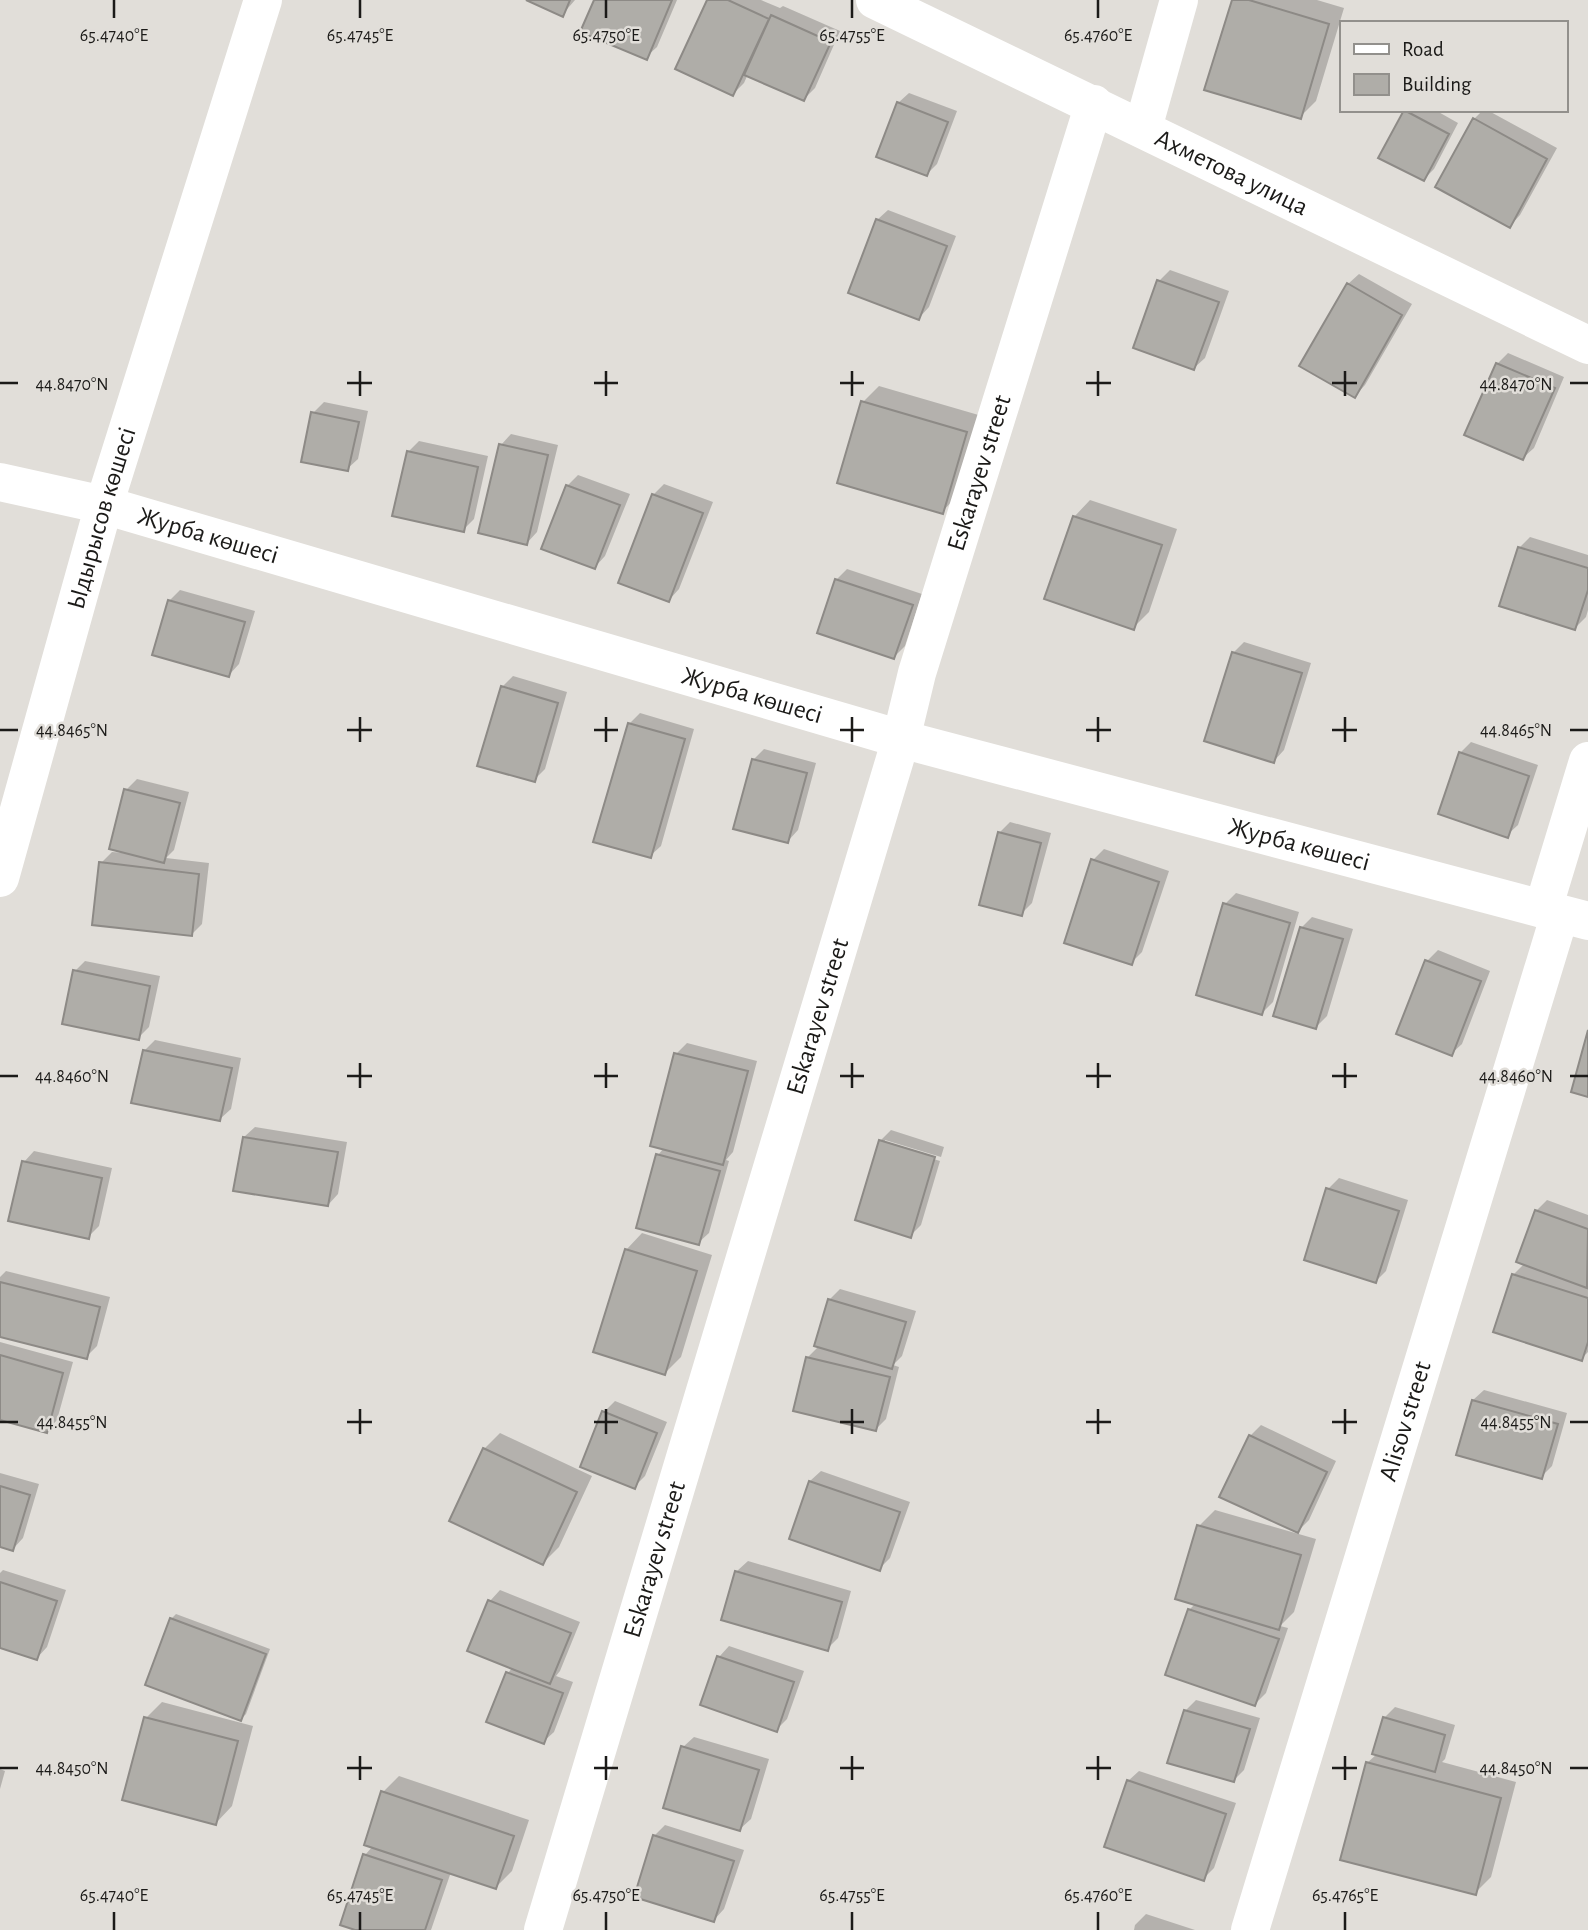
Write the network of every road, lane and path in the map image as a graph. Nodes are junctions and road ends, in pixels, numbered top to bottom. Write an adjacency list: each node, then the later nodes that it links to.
1 (263, 0): 8 (street, Ыдырысов көшесі)
2 (875, 0): 4 (street, Ахметова улица)
3 (1179, 0): 5 (street)
4 (1094, 104): 5 (street, Ахметова улица); 9 (street, Eskarayev street)
5 (1143, 128): 6 (street, Ахметова улица)
6 (1588, 345)
7 (0, 481): 8 (street, Журба көшесі)
8 (104, 505): 9 (street, Журба көшесі); 11 (street, Ыдырысов көшесі)
9 (901, 739): 12 (street, Журба көшесі); 13 (street, Eskarayev street)
10 (1588, 761): 12 (street, Alisov street)
11 (0, 878)
12 (1563, 914): 14 (street, Alisov street)
13 (543, 1930)
14 (1250, 1930)

